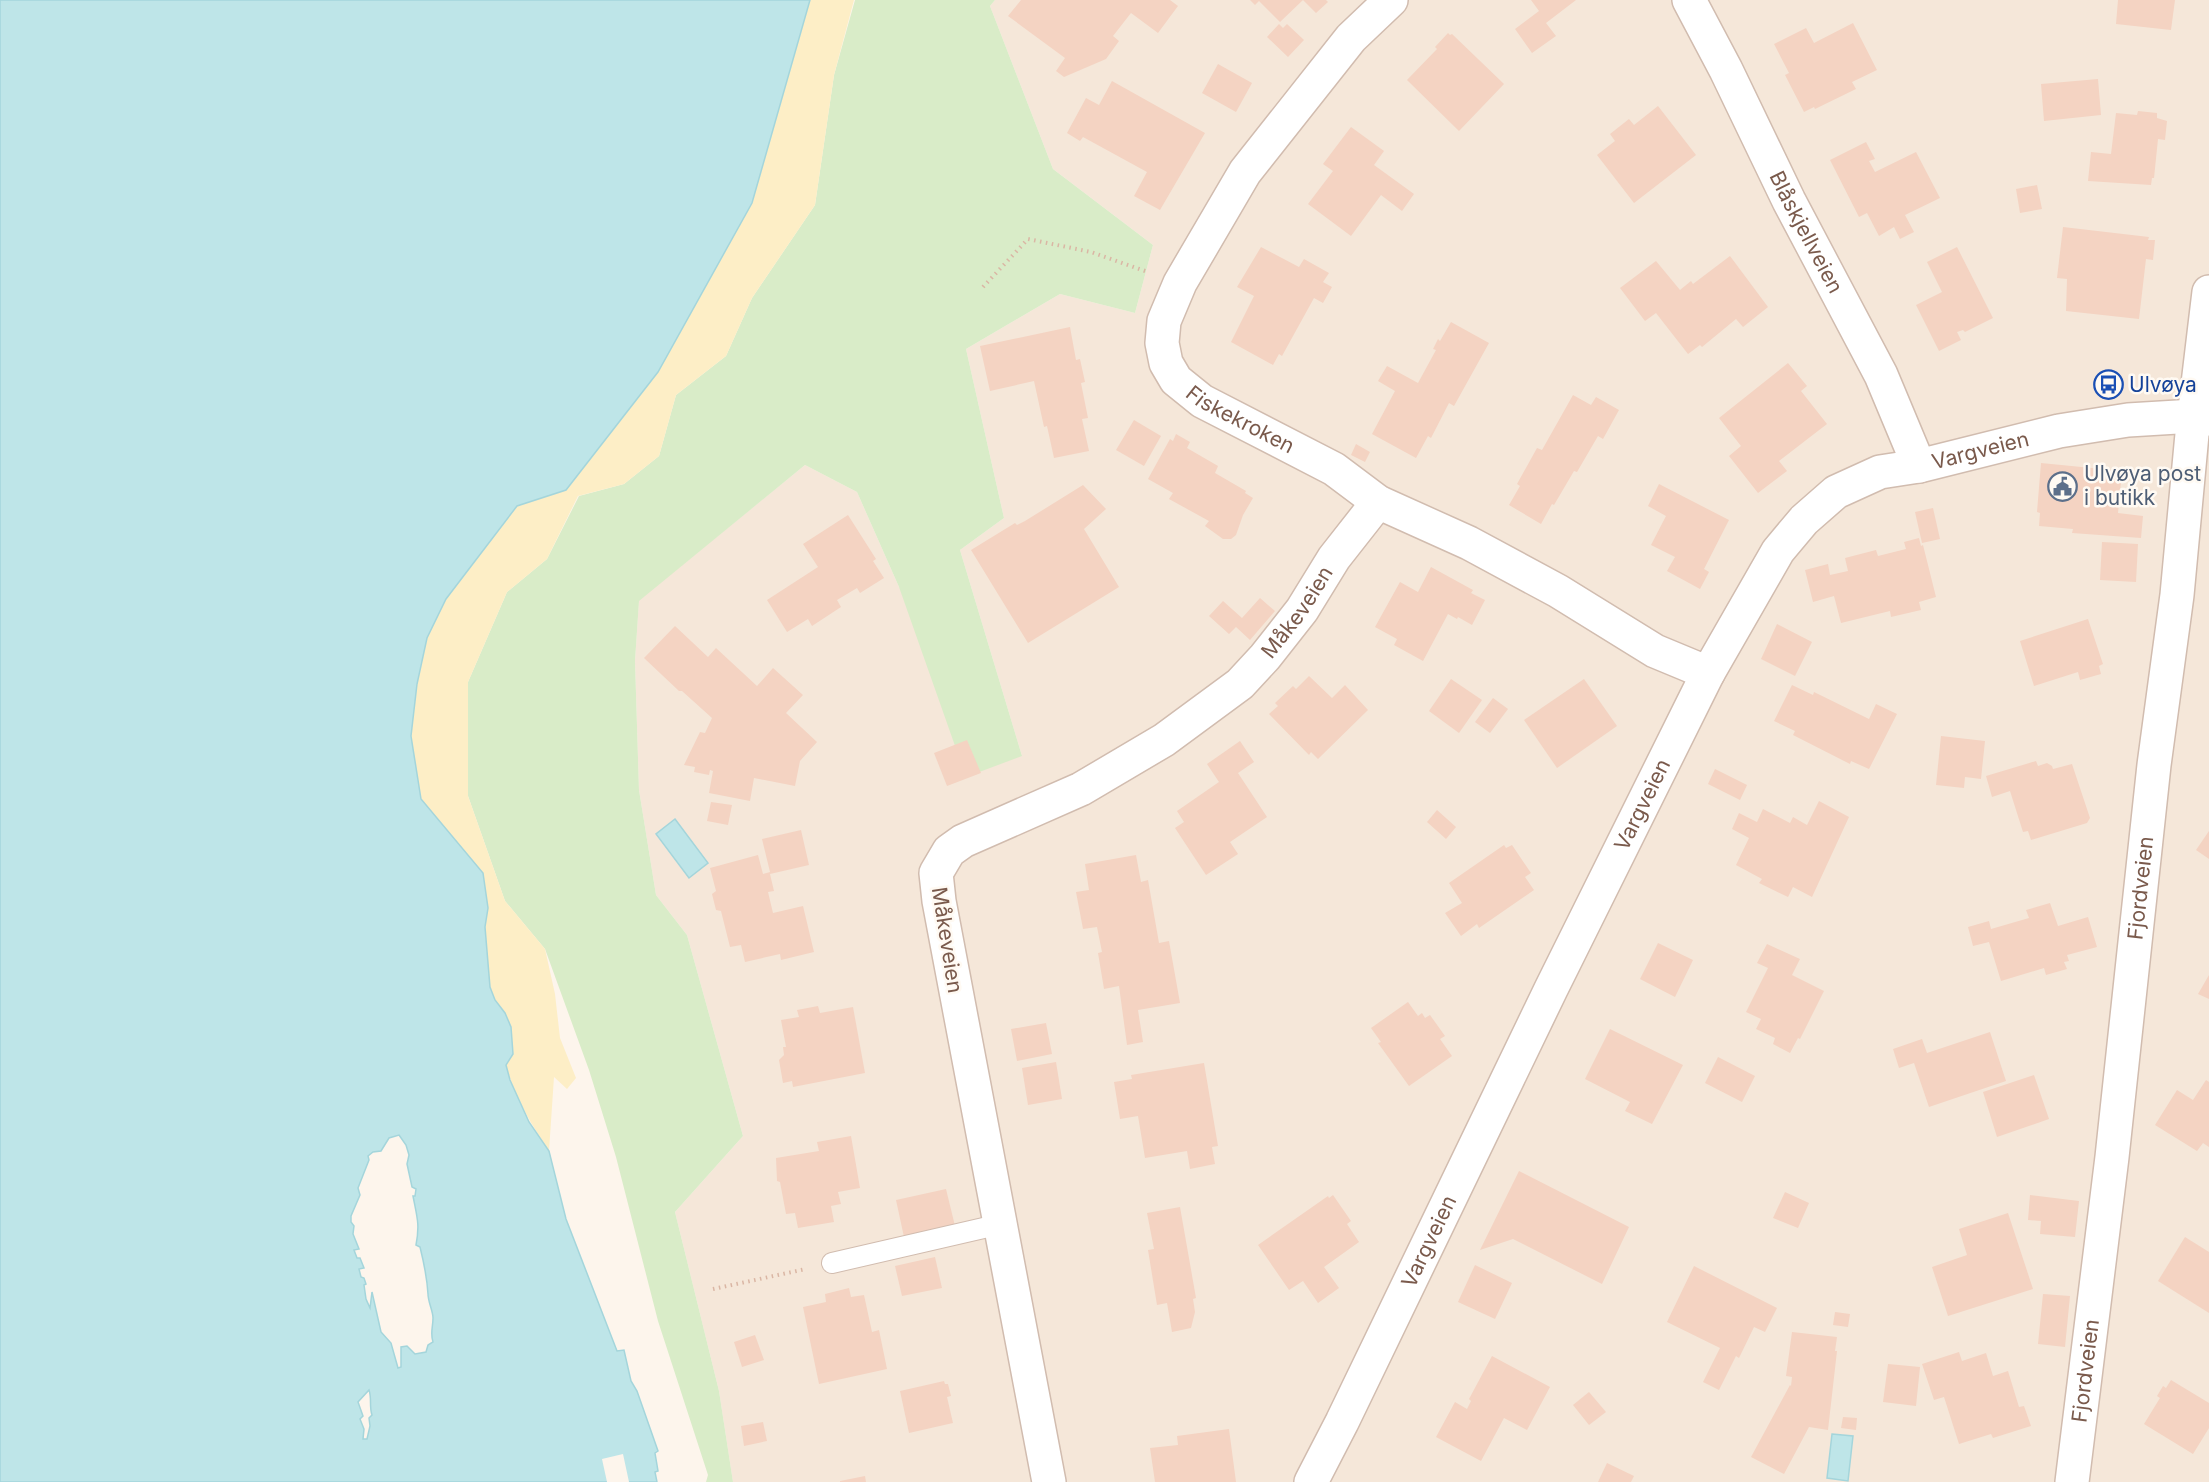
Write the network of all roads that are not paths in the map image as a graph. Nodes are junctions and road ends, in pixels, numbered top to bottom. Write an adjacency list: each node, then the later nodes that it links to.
1 (1391, 0): 6 (street, Fiskekroken)
2 (1689, 0): 5 (street, Blåskjellveien)
3 (2209, 292): 4 (street, Fjordveien)
4 (2202, 417): 5 (street, Vargveien); 12 (street, Fjordveien)
5 (1919, 466): 7 (street, Vargveien)
6 (1378, 502): 7 (street, Fiskekroken); 8 (street, Måkeveien)
7 (1708, 673): 11 (street, Vargveien)
8 (1001, 1224): 9 (lane); 10 (street, Måkeveien)
9 (832, 1263)
10 (1049, 1482)
11 (1311, 1482)
12 (2072, 1482)

